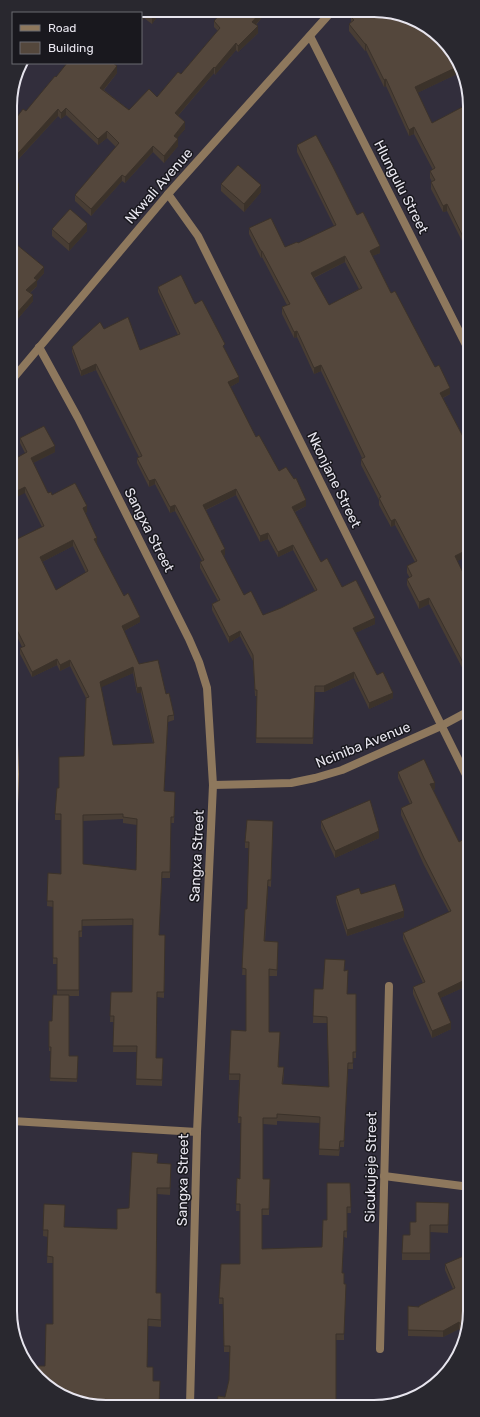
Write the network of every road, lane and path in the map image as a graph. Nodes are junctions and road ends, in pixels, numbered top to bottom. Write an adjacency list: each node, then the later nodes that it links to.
1 (327, 17): 2 (street, Nkwali Avenue)
2 (310, 36): 3 (street, Nkwali Avenue); 4 (street, Hlungulu Street)
3 (168, 194): 5 (street, Nkwali Avenue); 8 (street, Nkonjane Street)
4 (463, 339)
5 (39, 347): 6 (street, Nkwali Avenue); 10 (street, Sangxa Street)
6 (17, 374)
7 (463, 714): 8 (street, Nciniba Avenue)
8 (441, 726): 9 (street, Nkonjane Street); 10 (street, Nciniba Avenue)
9 (463, 769)
10 (213, 785): 13 (street, Sangxa Street)
11 (389, 986): 14 (street, Sicukujeje Street)
12 (17, 1121): 13 (street)
13 (197, 1132): 17 (street, Sangxa Street)
14 (384, 1176): 15 (street); 16 (street, Sicukujeje Street)
15 (463, 1187)
16 (380, 1349)
17 (190, 1400)

